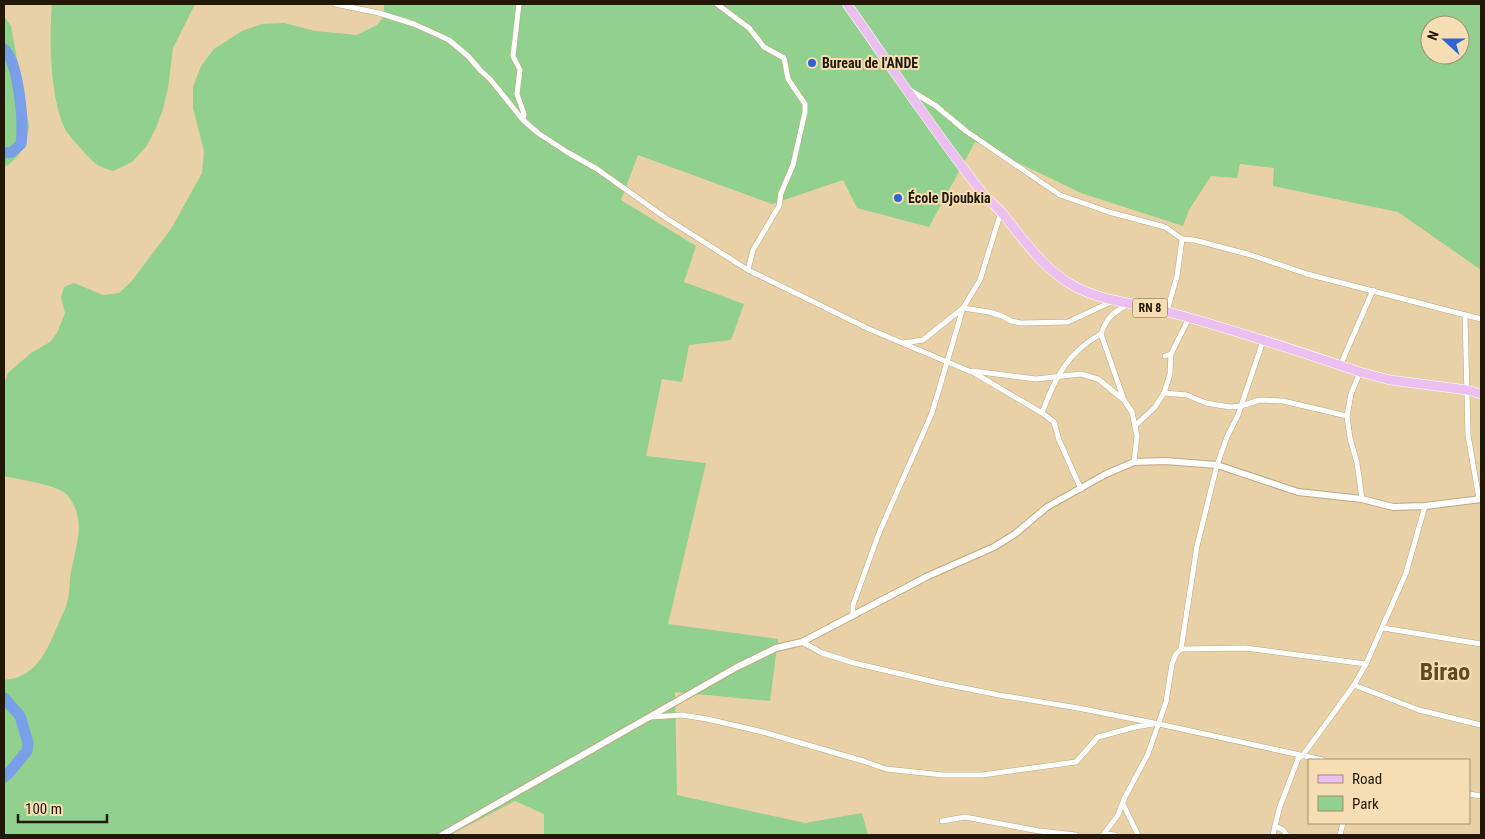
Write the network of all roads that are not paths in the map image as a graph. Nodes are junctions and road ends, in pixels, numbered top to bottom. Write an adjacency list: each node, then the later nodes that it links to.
1 (335, 4): 6 (street)
2 (519, 4): 6 (street)
3 (717, 4): 9 (street)
4 (847, 4): 5 (main road, RN 8)
5 (903, 86): 7 (main road, RN 8); 8 (street)
6 (523, 120): 9 (street)
7 (1001, 212): 11 (main road, RN 8); 13 (street)
8 (1182, 239): 10 (street); 14 (street)
9 (748, 270): 20 (street)
10 (1373, 290): 15 (street); 24 (street)
11 (1114, 301): 12 (main road, RN 8); 13 (street)
12 (1129, 304): 14 (main road, RN 8); 18 (street)
13 (963, 308): 20 (street); 23 (street)
14 (1167, 311): 16 (main road, RN 8)
15 (1465, 315): 17 (street); 28 (street)
16 (1189, 318): 19 (main road, RN 8); 21 (street)
17 (1481, 319)
18 (1101, 334): 27 (street); 31 (street)
19 (1263, 341): 24 (main road, RN 8); 32 (street)
20 (902, 343): 23 (street)
21 (1171, 354): 22 (street); 29 (street)
22 (1165, 356)
23 (947, 361): 25 (street); 42 (street)
24 (1340, 366): 26 (main road, RN 8)
25 (967, 370): 27 (street); 33 (street)
26 (1360, 372): 28 (main road, RN 8); 34 (street)
27 (1057, 377): 31 (street); 33 (street)
28 (1467, 390): 30 (main road, RN 8); 40 (street)
29 (1164, 394): 32 (street); 35 (street)
30 (1481, 394)
31 (1124, 400): 35 (street)
32 (1241, 406): 34 (street); 37 (street)
33 (1042, 413): 38 (street)
34 (1347, 416): 39 (street)
35 (1135, 426): 36 (street)
36 (1134, 462): 37 (street); 38 (street)
37 (1217, 465): 39 (street); 46 (street)
38 (1082, 489): 42 (street)
39 (1362, 499): 41 (street)
40 (1480, 499): 41 (street)
41 (1425, 506): 43 (street)
42 (853, 615): 44 (street)
43 (1382, 628): 45 (street); 47 (street)
44 (802, 642): 49 (street); 50 (street)
45 (1481, 644)
46 (1181, 649): 47 (street); 50 (street)
47 (1366, 664): 48 (street)
48 (1354, 685): 51 (street); 52 (street)
49 (647, 718): 50 (street); 58 (street)
50 (1159, 724): 52 (street); 54 (street)
51 (1481, 725)
52 (1303, 756): 53 (street); 56 (street)
53 (1317, 759)
54 (1123, 804): 57 (street); 61 (street)
55 (942, 821): 59 (street)
56 (1275, 826): 62 (street); 63 (street)
57 (1104, 834): 60 (street)
58 (442, 835)
59 (1076, 835)
60 (1115, 835)
61 (1138, 835)
62 (1273, 835)
63 (1286, 835)

